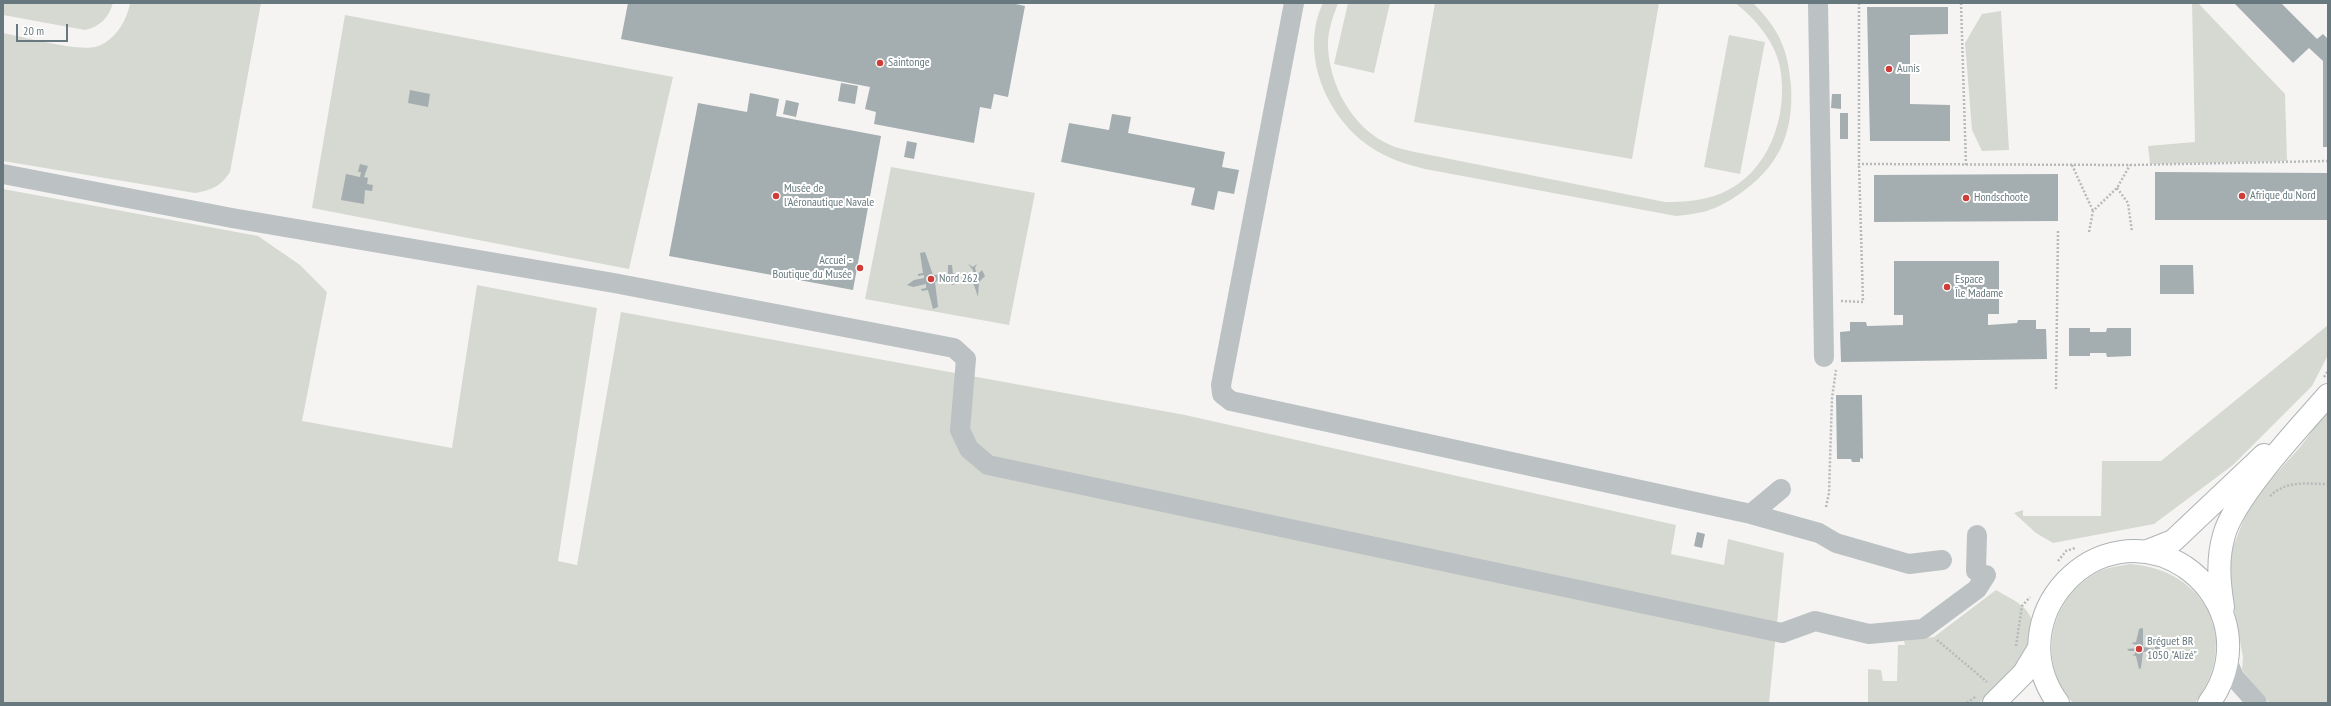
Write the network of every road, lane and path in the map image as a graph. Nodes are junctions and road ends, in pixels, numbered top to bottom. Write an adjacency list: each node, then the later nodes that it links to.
1 (1294, 3): 23 (street)
2 (1818, 3): 17 (street)
3 (1859, 3): 6 (path)
4 (1961, 3): 9 (path)
5 (2328, 161): 8 (path)
6 (1859, 164): 9 (path); 16 (path)
7 (2072, 164): 8 (path); 9 (path); 12 (path)
8 (2130, 165): 11 (path)
9 (1966, 166)
10 (3, 174): 28 (street)
11 (2117, 188): 12 (path); 15 (path)
12 (2093, 211): 14 (path)
13 (2058, 231): 18 (path)
14 (2089, 232)
15 (2132, 232)
16 (1838, 301)
17 (1830, 359): 22 (path)
18 (2056, 389)
19 (2328, 395): 20 (main road)
20 (2310, 415): 25 (main road); 27 (main road)
21 (1781, 490): 23 (street)
22 (1826, 507)
23 (1751, 514): 26 (street)
24 (1977, 535): 28 (street)
25 (2145, 552): 27 (main road); 29 (main road)
26 (1942, 560)
27 (2225, 622): 30 (main road)
28 (1923, 628): 31 (path)
29 (2039, 648): 31 (main road); 32 (main road)
30 (2227, 660): 33 (main road); 34 (street)
31 (1998, 700)
32 (2058, 703)
33 (2209, 703)
34 (2257, 703)

